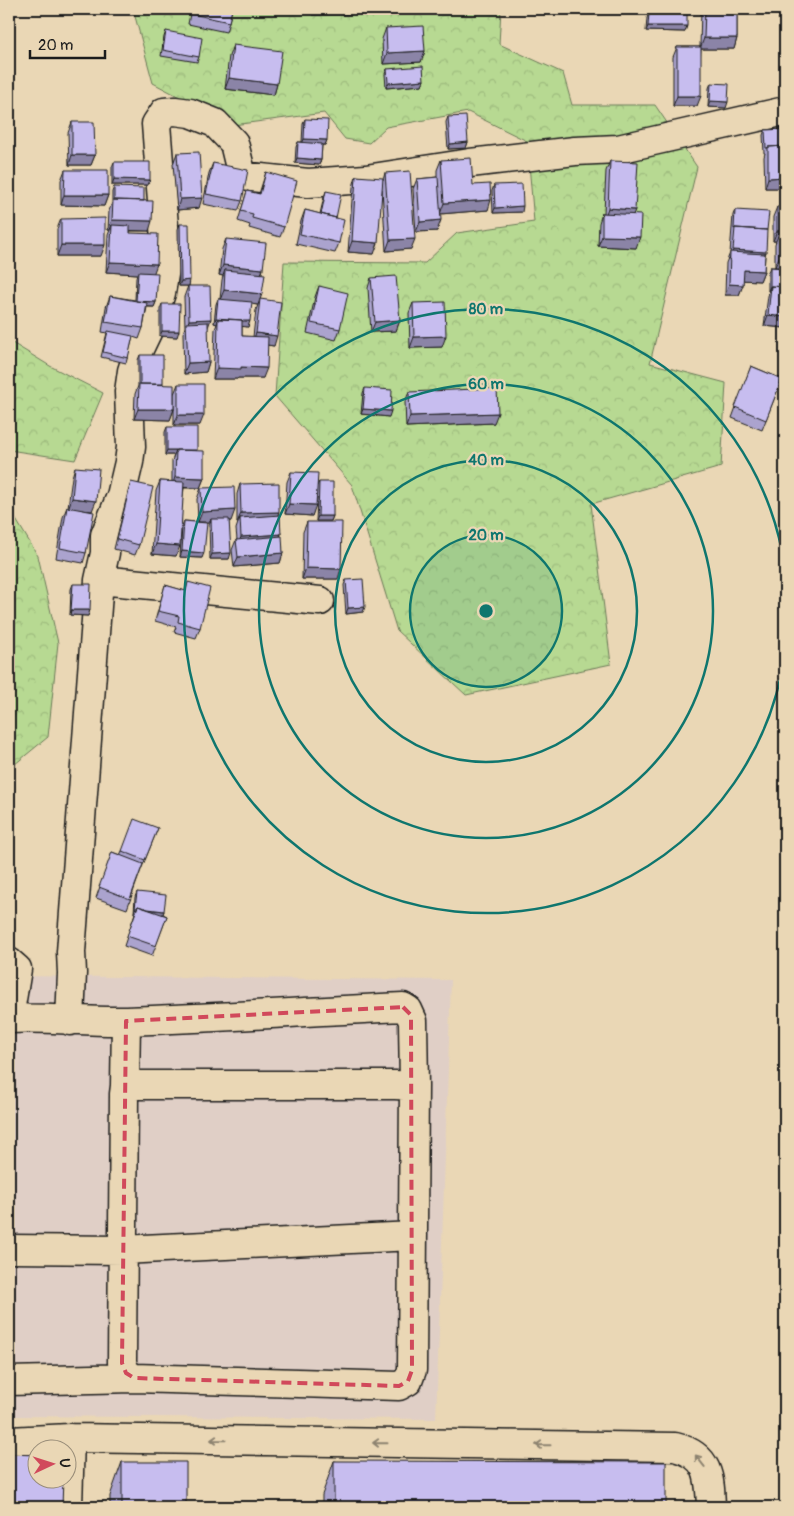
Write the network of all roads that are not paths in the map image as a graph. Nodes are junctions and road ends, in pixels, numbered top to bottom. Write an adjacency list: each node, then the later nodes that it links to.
1 (785, 110): 2 (street)
2 (99, 580): 3 (street); 6 (street)
3 (320, 601)
4 (9, 962): 5 (street)
5 (9, 1018): 6 (street)
6 (70, 1021): 7 (street)
7 (126, 1021): 8 (street); 9 (street)
8 (126, 1086): 9 (street); 12 (street)
9 (414, 1086): 10 (street)
10 (413, 1236): 12 (street); 13 (street)
11 (9, 1249): 12 (street)
12 (122, 1250): 13 (street)
13 (134, 1378): 14 (street)
14 (9, 1381)
15 (78, 1438): 20 (street, one-way to 15)
16 (28, 1440): 17 (street)
17 (9, 1441)
18 (69, 1488): 19 (street)
19 (68, 1507)
20 (711, 1507)

